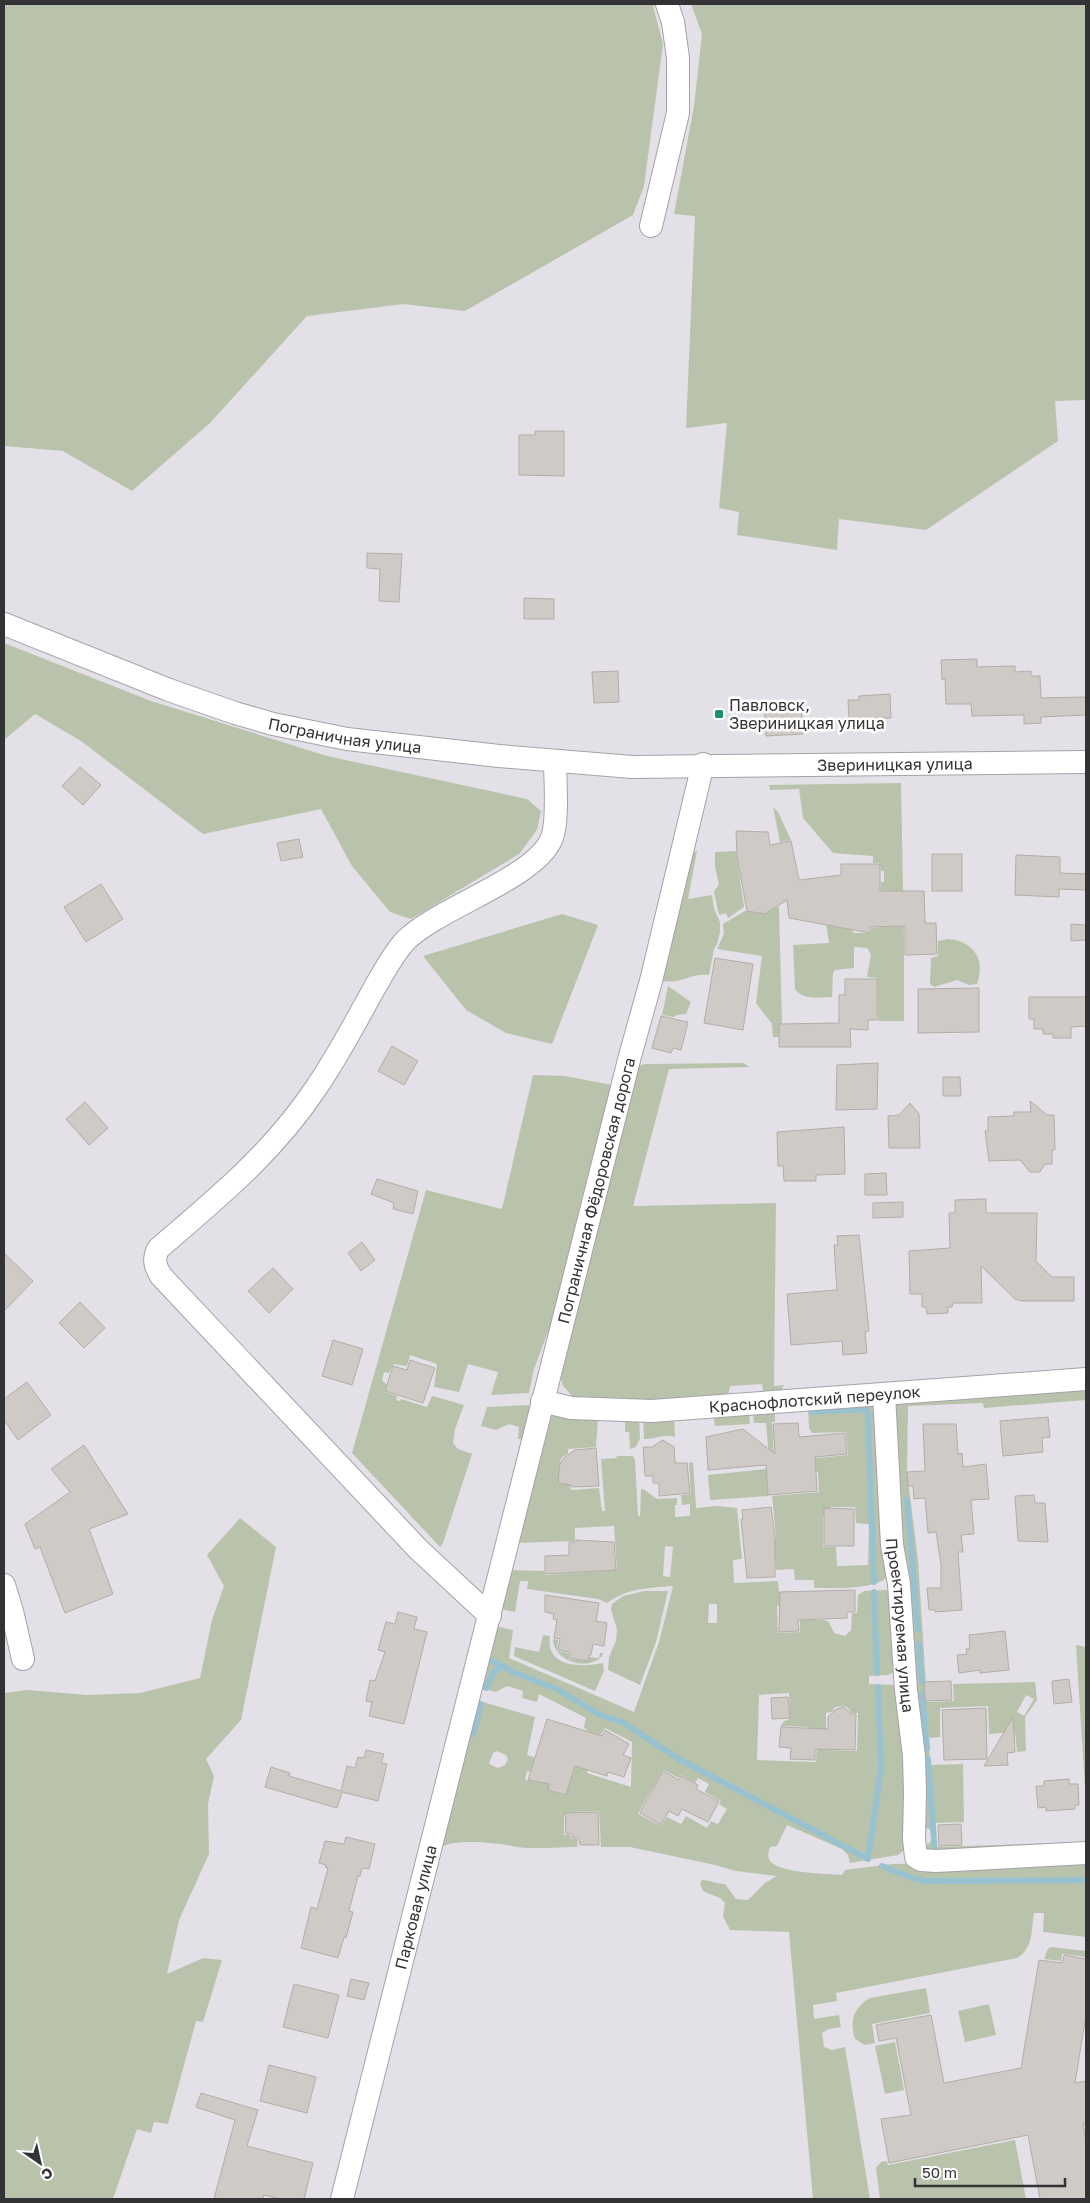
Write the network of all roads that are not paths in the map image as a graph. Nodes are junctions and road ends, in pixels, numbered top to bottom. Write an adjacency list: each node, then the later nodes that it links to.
1 (667, 4): 2 (street)
2 (650, 226)
3 (4, 624): 4 (street, Пограничная улица)
4 (555, 761): 6 (street, Пограничная улица); 11 (street)
5 (1086, 762): 6 (street, Звериницкая улица)
6 (704, 764): 9 (street, Пограничная Фёдоровская дорога)
7 (1086, 1379): 8 (street, Краснофлотский переулок)
8 (884, 1394): 9 (street, Краснофлотский переулок); 13 (street, Проектируемая улица)
9 (542, 1401): 11 (street, Пограничная Фёдоровская дорога)
10 (4, 1585): 12 (street)
11 (490, 1616): 14 (street, Парковая улица)
12 (23, 1659)
13 (1086, 1853)
14 (342, 2199)

